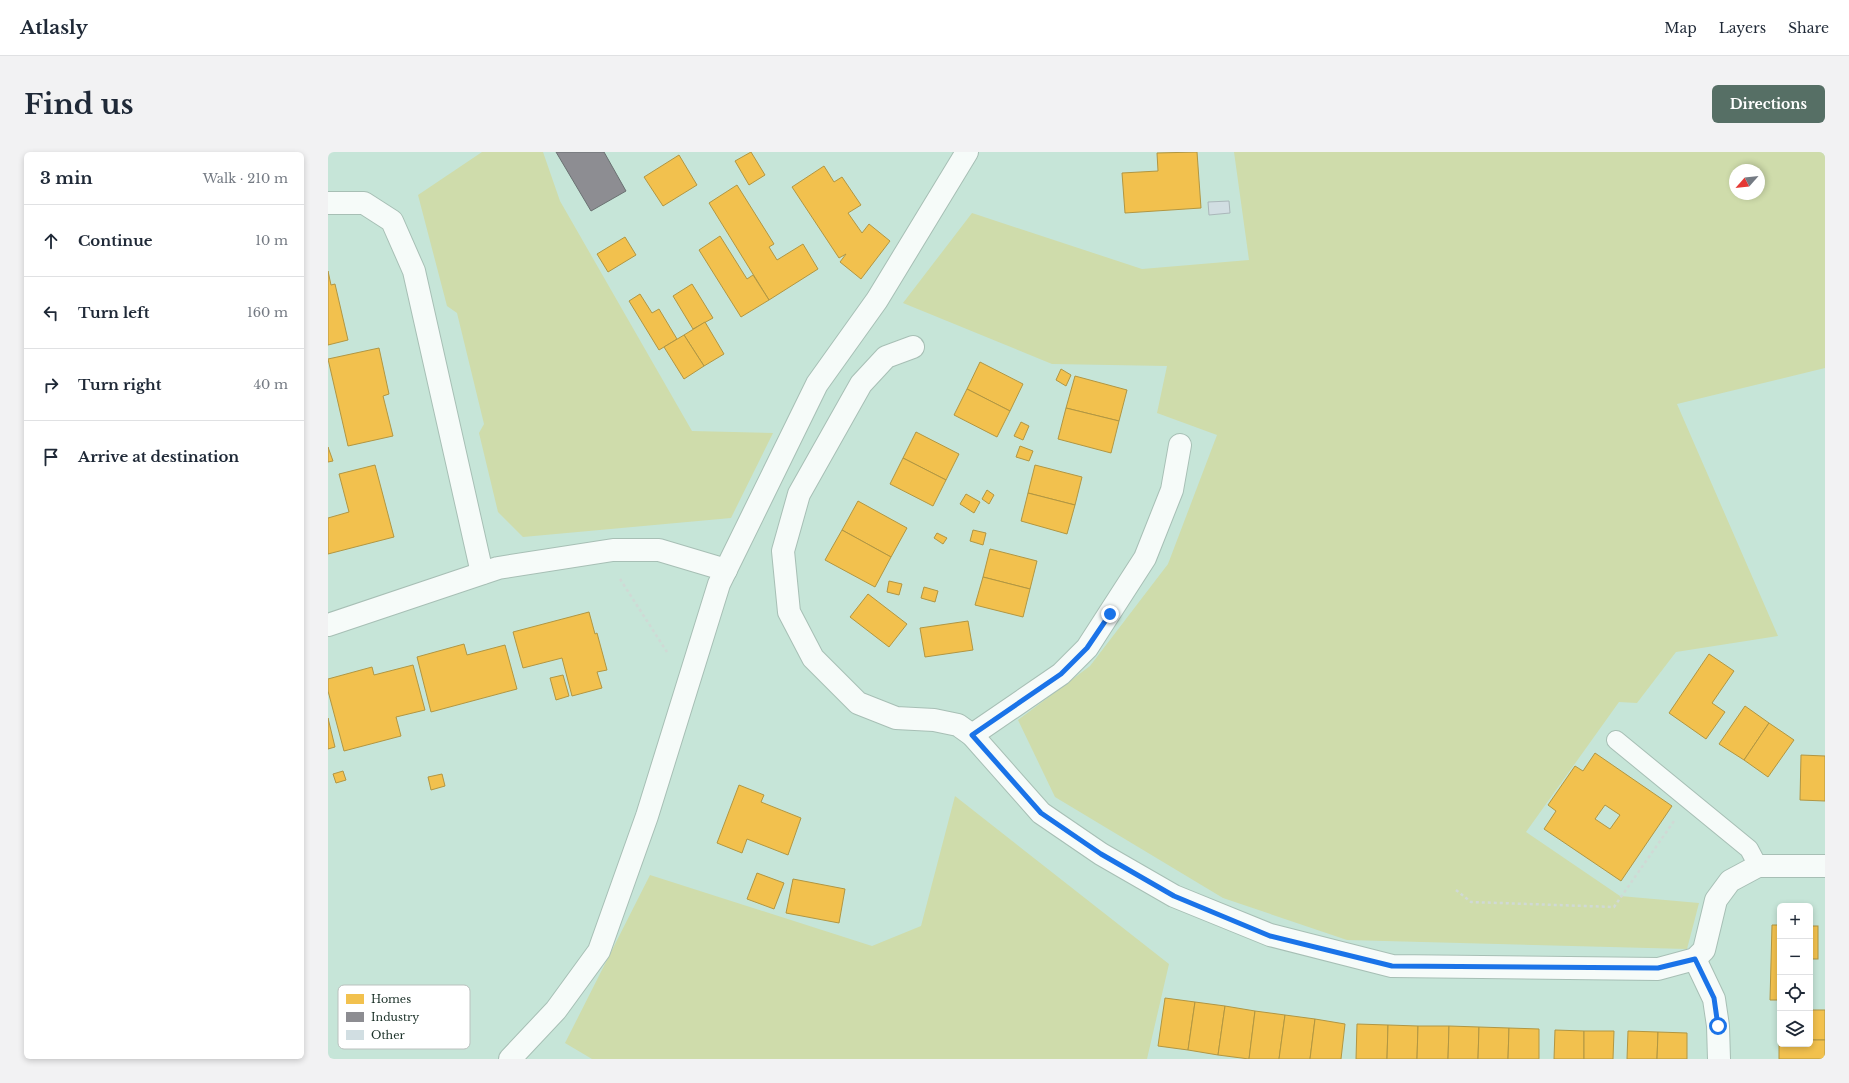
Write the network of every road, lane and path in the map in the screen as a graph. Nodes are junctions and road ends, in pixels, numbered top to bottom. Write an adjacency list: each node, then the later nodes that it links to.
1 (967, 152): 6 (street)
2 (328, 203): 7 (street)
3 (913, 347): 10 (street)
4 (1180, 445): 10 (street)
5 (629, 550): 6 (street); 7 (street); 9 (path)
6 (726, 570): 9 (street)
7 (482, 573): 8 (street)
8 (328, 625)
9 (694, 665): 17 (street)
10 (972, 735): 16 (street)
11 (1616, 740): 12 (lane)
12 (1689, 800): 13 (lane); 15 (path)
13 (1758, 866): 14 (street); 16 (street)
14 (1825, 866)
15 (1456, 890)
16 (1695, 959): 18 (street)
17 (510, 1059)
18 (1719, 1059)

